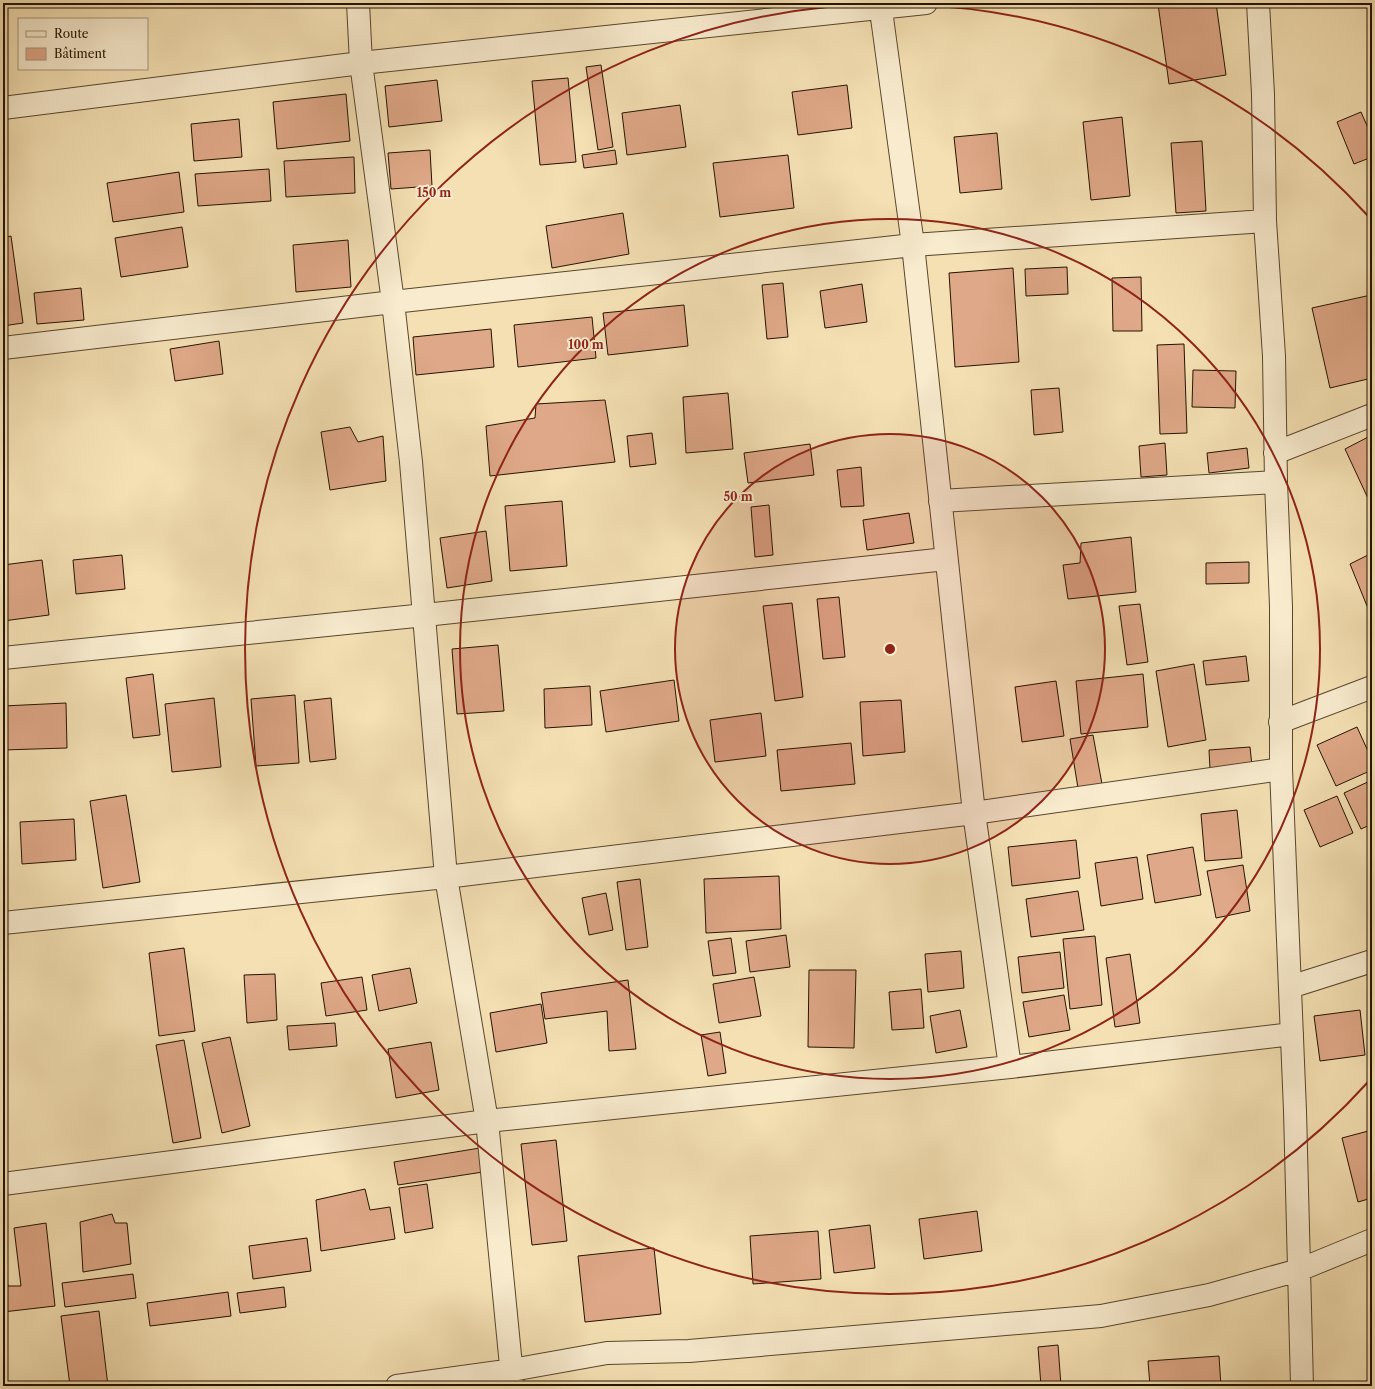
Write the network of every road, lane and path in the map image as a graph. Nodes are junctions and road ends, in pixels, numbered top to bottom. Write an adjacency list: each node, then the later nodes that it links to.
1 (358, 3): 5 (street)
2 (926, 3): 4 (street)
3 (1258, 3): 7 (street)
4 (880, 5): 5 (street); 8 (street)
5 (361, 64): 6 (street); 9 (street)
6 (3, 108)
7 (1266, 221): 8 (street); 12 (street)
8 (913, 245): 9 (street); 14 (street)
9 (393, 302): 10 (street); 16 (street)
10 (3, 348)
11 (1372, 415): 12 (street)
12 (1275, 453): 13 (street)
13 (1276, 482): 14 (street); 19 (street)
14 (940, 501): 15 (street)
15 (946, 559): 16 (street); 21 (street)
16 (425, 615): 17 (street); 22 (street)
17 (3, 658)
18 (1372, 687): 19 (street)
19 (1280, 722): 20 (street)
20 (1281, 769): 21 (street); 25 (street)
21 (974, 813): 22 (street); 27 (street)
22 (446, 877): 23 (street); 28 (street)
23 (3, 923)
24 (1372, 961): 25 (street)
25 (1290, 987): 26 (street)
26 (1292, 1034): 27 (street); 31 (street)
27 (1010, 1067): 28 (street)
28 (487, 1121): 29 (street); 32 (street)
29 (3, 1184)
30 (1372, 1240): 31 (street)
31 (1299, 1270): 32 (street); 34 (street)
32 (513, 1378): 33 (street)
33 (397, 1386)
34 (1302, 1386)

